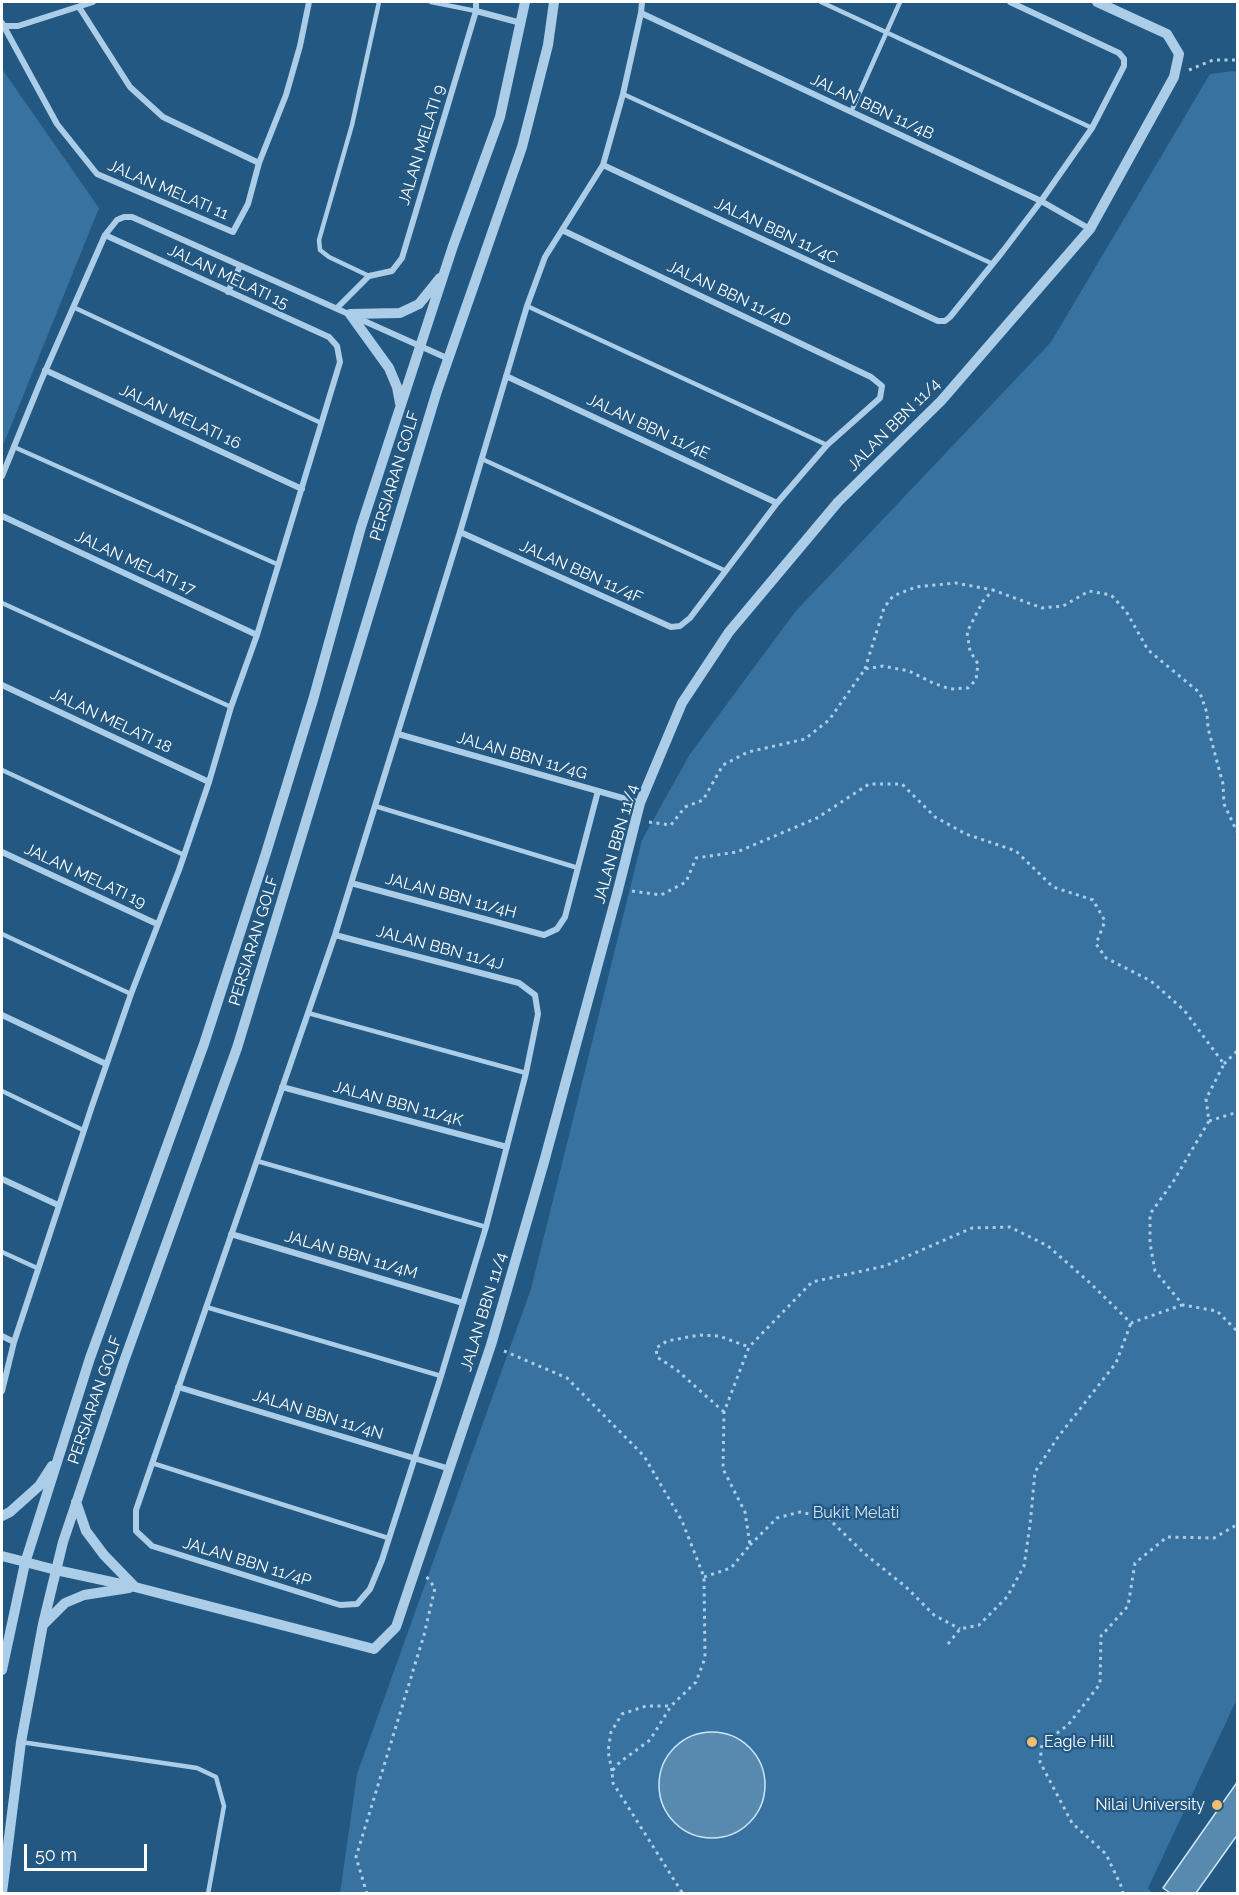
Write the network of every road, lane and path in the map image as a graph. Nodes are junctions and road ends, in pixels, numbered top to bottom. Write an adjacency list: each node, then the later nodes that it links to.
1 (93, 2): 13 (street)
2 (309, 2): 24 (street, JALAN MELATI 11)
3 (379, 2): 33 (lane)
4 (431, 2): 14 (lane)
5 (476, 2): 14 (street, JALAN MELATI 9)
6 (525, 2): 16 (street, PERSIARAN GOLF)
7 (554, 2): 40 (street, PERSIARAN GOLF)
8 (642, 2): 15 (street)
9 (821, 2): 18 (lane)
10 (900, 2): 18 (lane)
11 (1010, 2): 23 (street)
12 (1097, 2): 20 (street, JALAN BBN 11/4)
13 (79, 7): 17 (street); 24 (street)
14 (476, 11): 16 (street); 33 (street, JALAN MELATI 9)
15 (641, 14): 21 (street); 22 (street, JALAN BBN 11/4B)
16 (521, 23): 32 (street, PERSIARAN GOLF)
17 (2, 25): 24 (street, JALAN MELATI 11)
18 (886, 32): 22 (lane); 23 (lane)
19 (1237, 60): 20 (path)
20 (1174, 77): 27 (street, JALAN BBN 11/4)
21 (623, 94): 25 (street); 30 (lane)
22 (850, 112): 26 (street, JALAN BBN 11/4B)
23 (1092, 128): 26 (street)
24 (259, 163)
25 (603, 165): 28 (street); 30 (street, JALAN BBN 11/4C)
26 (1041, 201): 27 (street, JALAN BBN 11/4B); 30 (street)
27 (1090, 229): 65 (street, JALAN BBN 11/4)
28 (562, 230): 35 (street); 45 (street, JALAN BBN 11/4D)
29 (105, 235): 31 (street); 34 (street, JALAN MELATI 15); 36 (street)
30 (993, 264)
31 (240, 266): 34 (street); 37 (street)
32 (445, 272): 38 (street); 39 (street, PERSIARAN GOLF)
33 (369, 276): 37 (street)
34 (228, 291): 44 (street, JALAN MELATI 15)
35 (527, 306): 42 (street); 45 (lane)
36 (73, 307): 41 (street); 44 (lane)
37 (337, 308): 38 (street)
38 (350, 314): 39 (street); 43 (street)
39 (421, 346): 40 (street); 43 (street, PERSIARAN GOLF)
40 (449, 359): 114 (street, PERSIARAN GOLF)
41 (45, 370): 46 (street); 49 (street, JALAN MELATI 16)
42 (506, 376): 47 (street); 50 (street, JALAN BBN 11/4E)
43 (401, 406): 110 (street, PERSIARAN GOLF)
44 (321, 423): 49 (street)
45 (827, 445): 50 (street)
46 (14, 447): 48 (street); 53 (lane)
47 (482, 459): 52 (street); 54 (lane)
48 (2, 476)
49 (302, 489): 53 (street)
50 (777, 503): 54 (street)
51 (2, 516): 57 (street, JALAN MELATI 17)
52 (460, 532): 54 (street, JALAN BBN 11/4F); 61 (street)
53 (279, 565): 57 (street)
54 (726, 571)
55 (993, 590): 58 (path); 58 (path); 68 (path)
56 (2, 603): 60 (lane)
57 (257, 635): 60 (street)
58 (865, 669): 67 (path)
59 (2, 685): 63 (street, JALAN MELATI 18)
60 (231, 707): 63 (street)
61 (398, 734): 64 (street, JALAN BBN 11/4G); 66 (street)
62 (2, 770): 70 (lane)
63 (209, 782): 70 (street)
64 (598, 791): 65 (street, JALAN BBN 11/4G); 71 (street)
65 (640, 803): 67 (street, JALAN BBN 11/4)
66 (375, 807): 71 (lane); 72 (street)
67 (635, 820): 73 (street, JALAN BBN 11/4)
68 (1238, 834)
69 (2, 852): 74 (street, JALAN MELATI 19)
70 (184, 855): 74 (street)
71 (578, 868): 72 (street, JALAN BBN 11/4H)
72 (351, 884): 76 (street)
73 (618, 890): 82 (path); 104 (street, JALAN BBN 11/4)
74 (158, 924): 77 (street)
75 (2, 934): 77 (lane)
76 (335, 935): 78 (street); 83 (street, JALAN BBN 11/4J)
77 (131, 994): 81 (street)
78 (308, 1013): 83 (lane); 84 (street)
79 (2, 1015): 81 (street)
80 (1238, 1050): 82 (path)
81 (106, 1064): 88 (street)
82 (1224, 1064): 87 (path)
83 (526, 1073): 89 (street)
84 (282, 1087): 89 (street, JALAN BBN 11/4K); 90 (street)
85 (2, 1091): 88 (lane)
86 (1238, 1112): 87 (path)
87 (1209, 1121): 98 (path)
88 (84, 1130): 92 (street)
89 (507, 1147): 93 (street)
90 (257, 1161): 93 (lane); 94 (street)
91 (2, 1179): 92 (street)
92 (58, 1205): 96 (street)
93 (486, 1227): 97 (street)
94 (231, 1234): 97 (street, JALAN BBN 11/4M); 99 (street)
95 (2, 1252): 96 (lane)
96 (38, 1269): 103 (street)
97 (463, 1303): 106 (street)
98 (1183, 1305): 100 (path); 101 (path)
99 (206, 1307): 106 (lane); 107 (street)
100 (1131, 1323): 105 (path); 126 (path)
101 (1238, 1332)
102 (2, 1336): 103 (street)
103 (14, 1342): 108 (street)
104 (491, 1345): 113 (street, JALAN BBN 11/4); 123 (path)
105 (749, 1347): 109 (path); 109 (path)
106 (441, 1376): 111 (street)
107 (178, 1387): 111 (street, JALAN BBN 11/4N); 112 (street)
108 (2, 1391)
109 (724, 1412): 118 (path)
110 (60, 1454): 115 (street); 120 (street, PERSIARAN GOLF)
111 (415, 1458): 113 (street, JALAN BBN 11/4N); 117 (street)
112 (152, 1463): 117 (lane); 117 (street, JALAN BBN 11/4P)
113 (450, 1470): 121 (street, JALAN BBN 11/4)
114 (75, 1502): 122 (street, PERSIARAN GOLF); 124 (street)
115 (2, 1516)
116 (1238, 1524): 136 (path)
117 (388, 1538)
118 (750, 1545): 123 (path); 126 (path)
119 (2, 1556): 120 (street)
120 (25, 1563): 122 (street); 128 (street, PERSIARAN GOLF)
121 (417, 1566): 124 (street, JALAN BBN 11/4); 134 (path)
122 (56, 1570): 124 (street); 125 (street, PERSIARAN GOLF)
123 (704, 1577): 129 (path)
124 (135, 1587): 125 (street)
125 (43, 1624): 130 (street, PERSIARAN GOLF)
126 (960, 1629): 127 (path)
127 (948, 1644)
128 (2, 1670)
129 (671, 1706): 131 (path); 131 (path)
130 (21, 1742): 132 (street, PERSIARAN GOLF); 133 (lane)
131 (612, 1771): 135 (path)
132 (2, 1893)
133 (208, 1893)
134 (367, 1893)
135 (683, 1893)
136 (1123, 1893)

